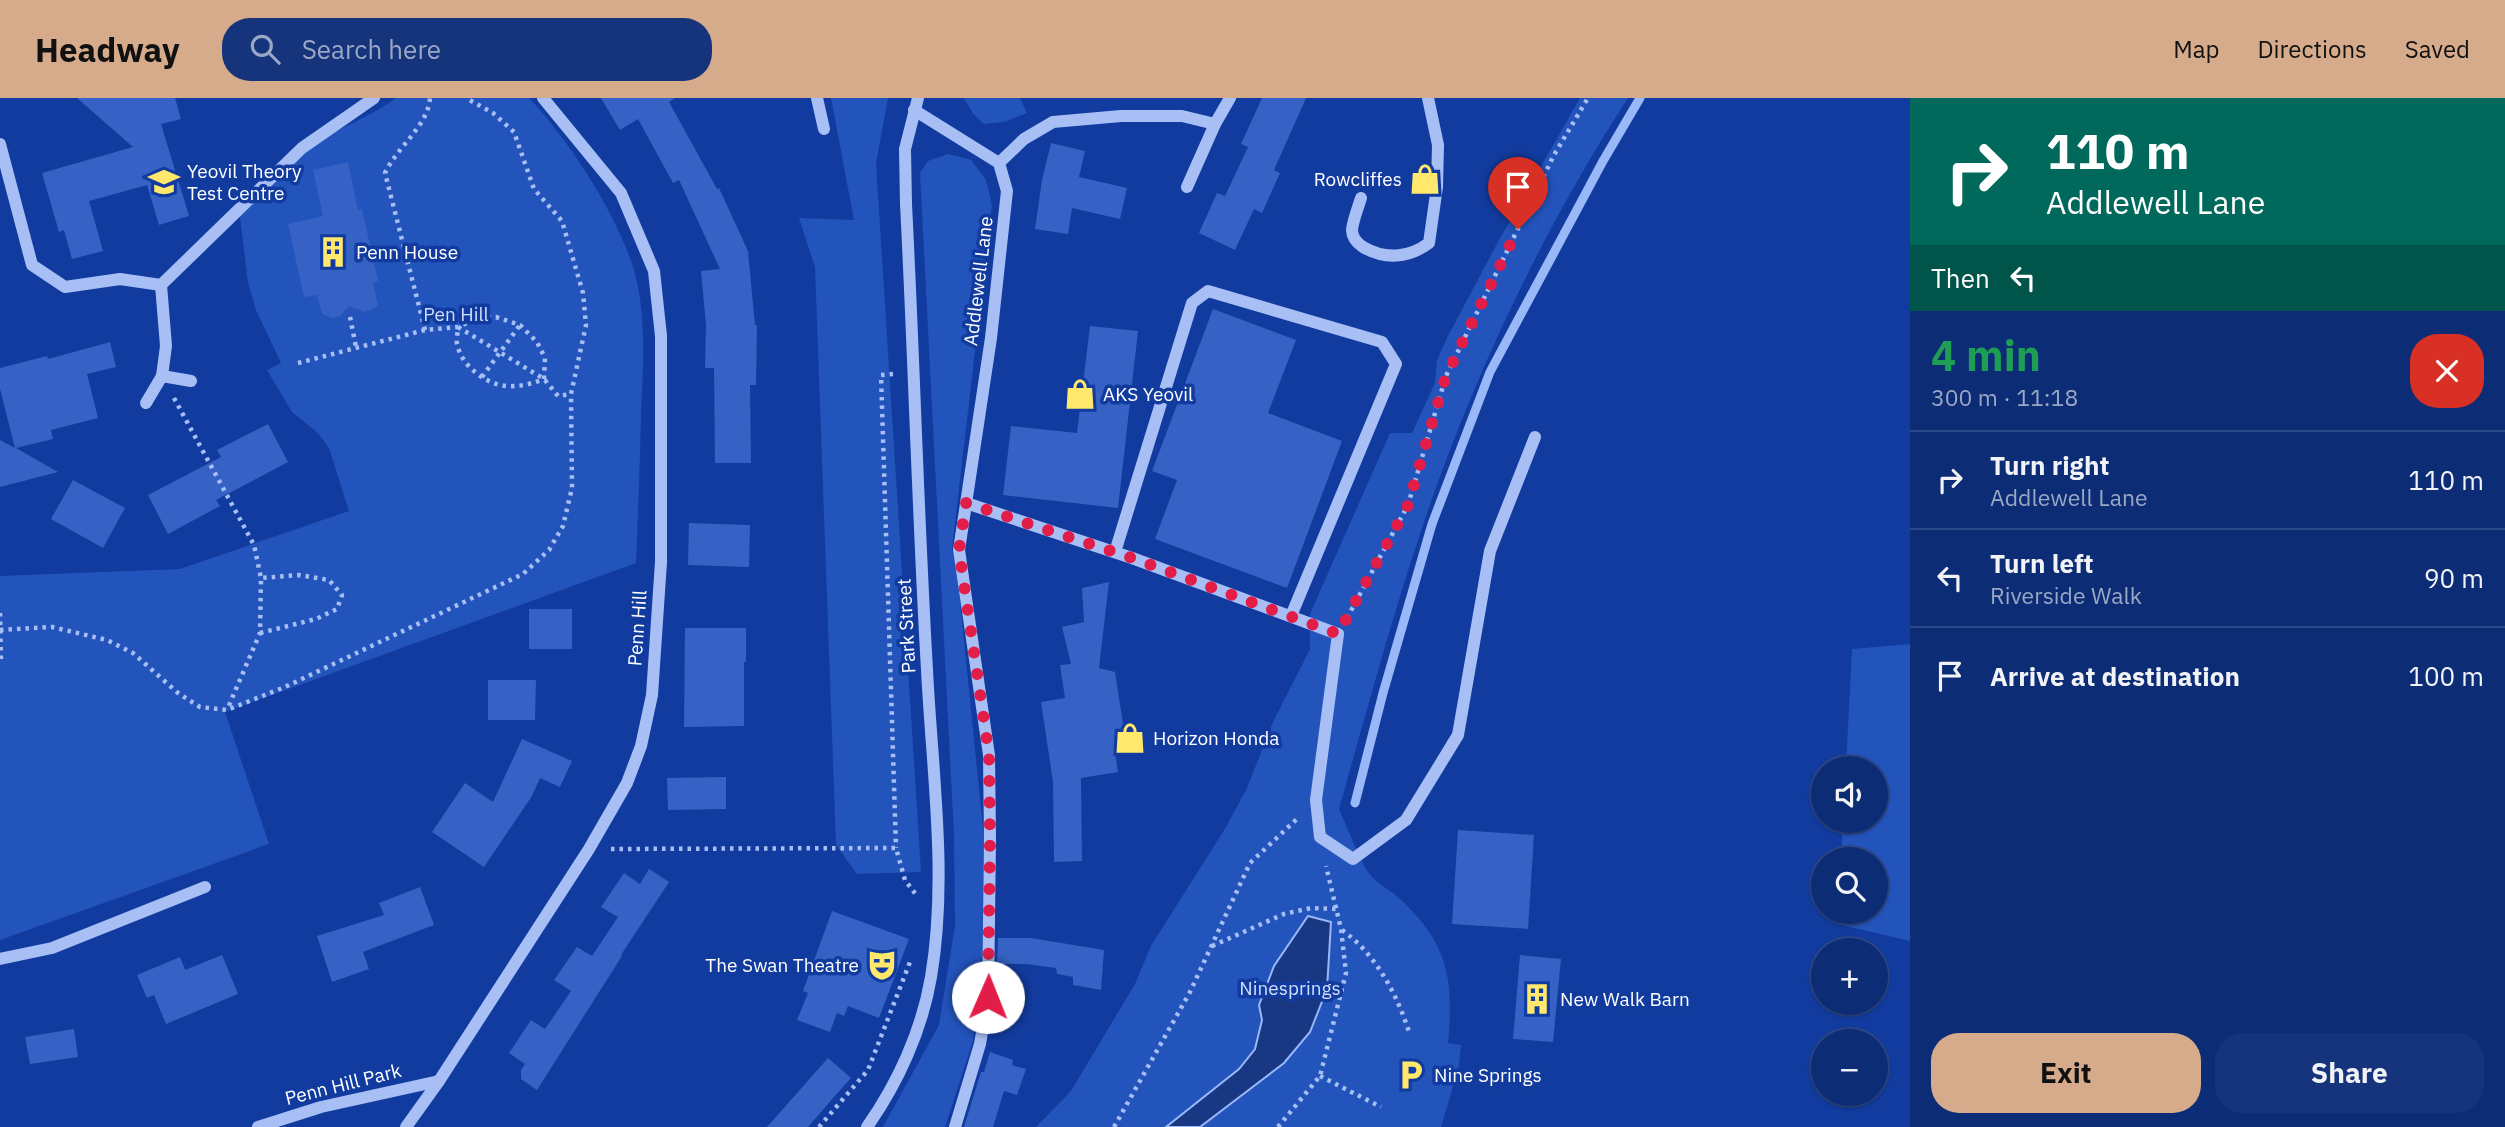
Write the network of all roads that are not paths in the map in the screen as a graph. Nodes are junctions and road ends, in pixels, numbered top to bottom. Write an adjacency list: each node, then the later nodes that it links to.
1 (374, 98): 13 (street)
2 (543, 98): 23 (street, Penn Hill)
3 (817, 98): 8 (street)
4 (1230, 98): 7 (street)
5 (1428, 98): 12 (street)
6 (916, 104): 10 (street); 26 (street, Park Street)
7 (1215, 124): 10 (street); 11 (street)
8 (824, 129)
9 (0, 144): 13 (street)
10 (999, 163): 18 (street, Addlewell Lane)
11 (1187, 187)
12 (1361, 198)
13 (161, 285): 14 (street)
14 (162, 376): 15 (street); 16 (street)
15 (191, 382)
16 (146, 403)
17 (1535, 436): 20 (street)
18 (966, 503): 19 (street); 27 (street, Addlewell Lane)
19 (1115, 552): 20 (street); 20 (street)
20 (1291, 616)
21 (205, 887): 22 (street)
22 (0, 958)
23 (439, 1081): 24 (street, Penn Hill Park); 25 (street, Penn Hill)
24 (258, 1127)
25 (406, 1127)
26 (867, 1127)
27 (955, 1127)

